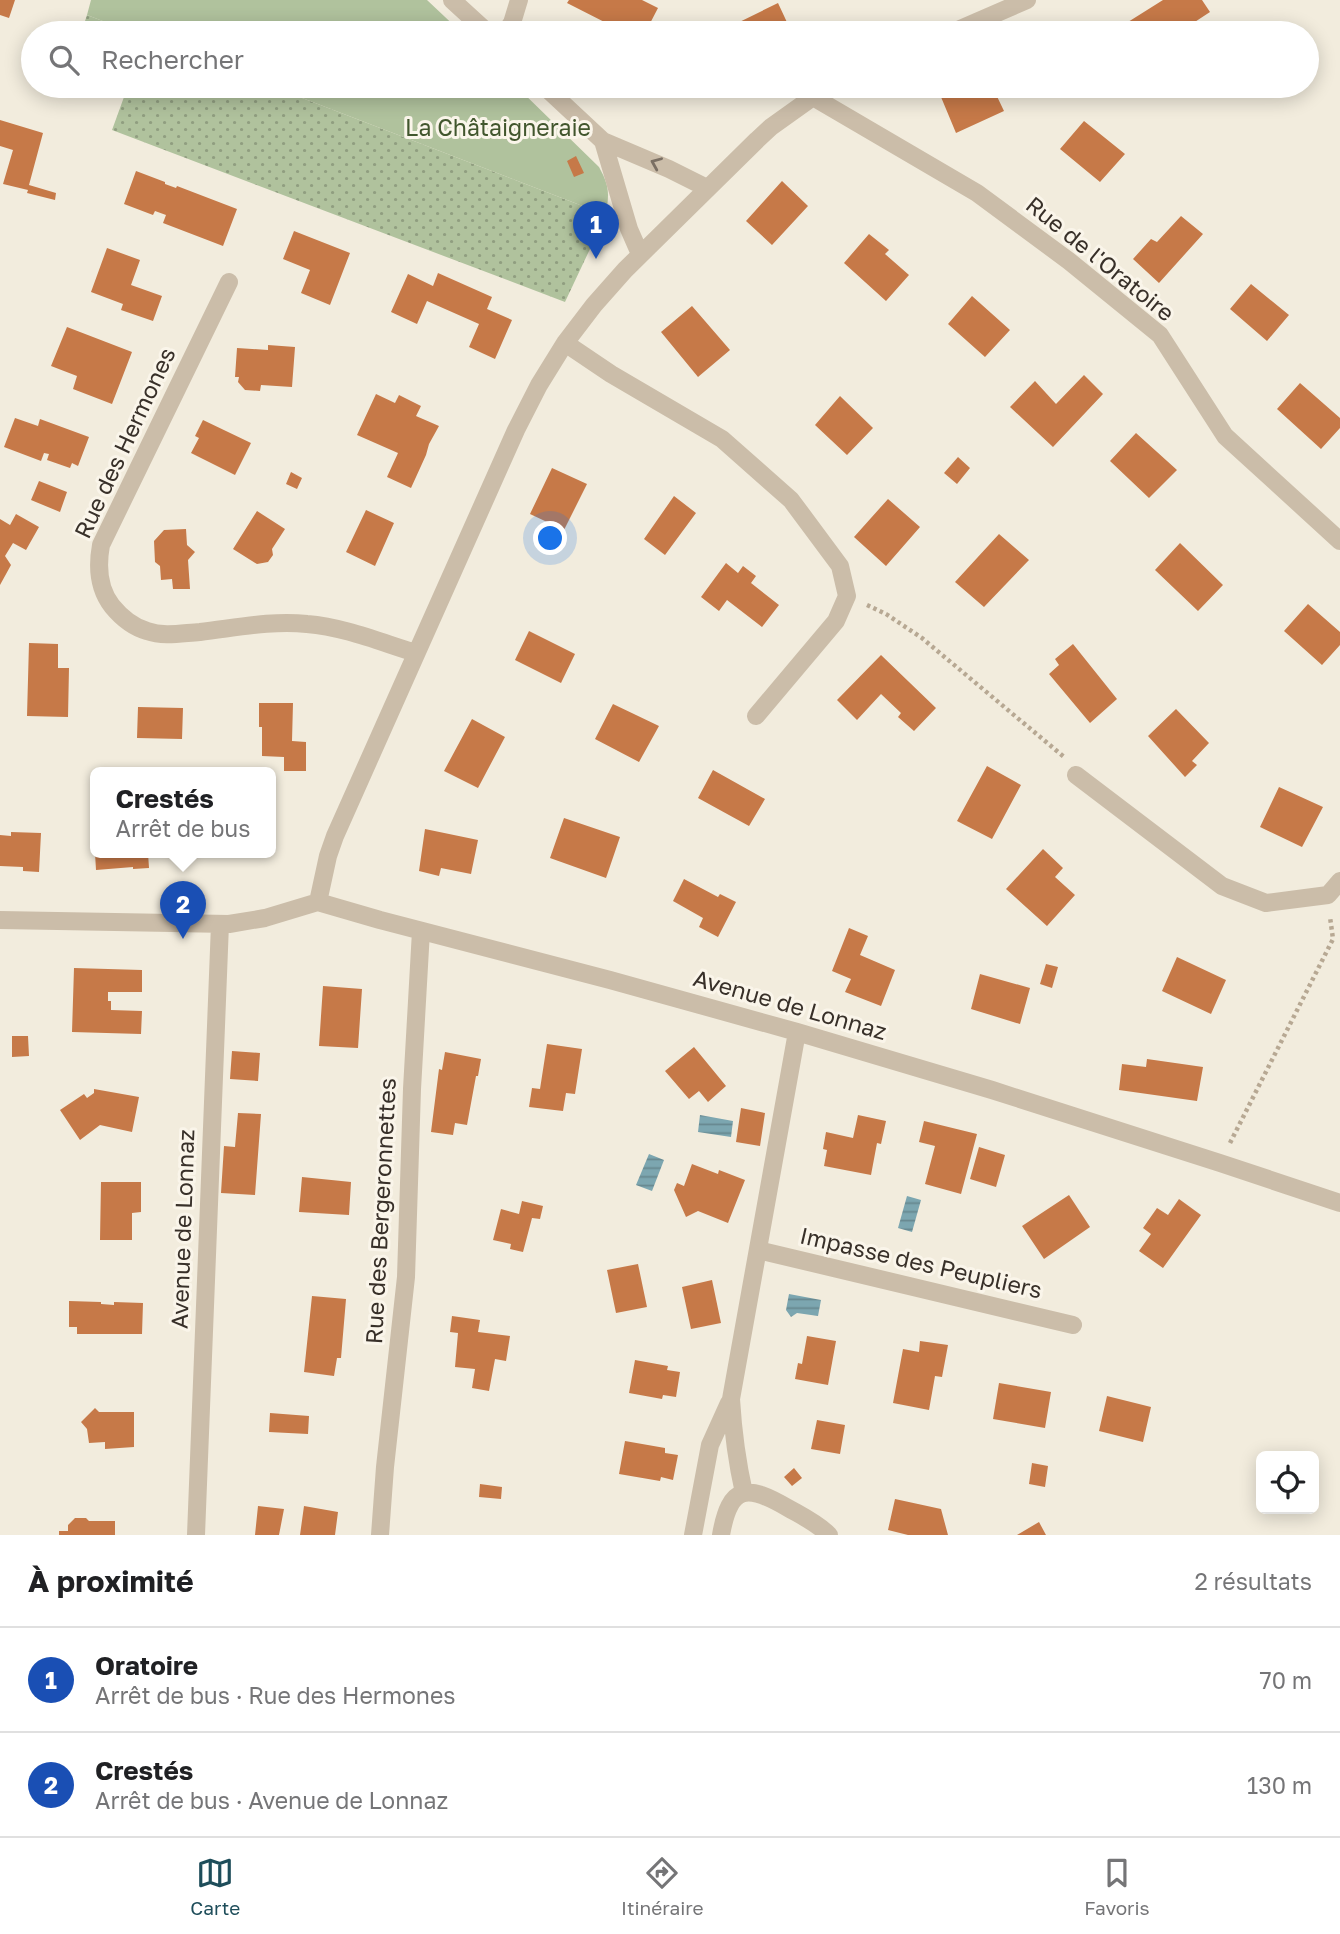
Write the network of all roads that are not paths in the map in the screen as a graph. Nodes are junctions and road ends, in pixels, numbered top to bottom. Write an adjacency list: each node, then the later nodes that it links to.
1 (452, 0): 4 (street)
2 (519, 0): 5 (street)
3 (1027, 0): 6 (street)
4 (475, 21)
5 (513, 21)
6 (979, 21)
7 (557, 98): 10 (street)
8 (812, 98): 11 (street)
9 (815, 98): 15 (street, Rue de l'Oratoire)
10 (603, 141): 11 (street, one-way to 10); 12 (street)
11 (707, 188): 12 (street)
12 (640, 254): 14 (street)
13 (229, 282): 16 (street, Rue des Hermones)
14 (565, 343): 16 (street); 17 (street)
15 (1340, 541)
16 (416, 653): 20 (street)
17 (756, 716)
18 (1076, 775): 19 (street)
19 (1334, 888)
20 (318, 902): 22 (street); 23 (street, Avenue de Lonnaz)
21 (0, 920): 22 (street)
22 (220, 924): 30 (street, Avenue de Lonnaz)
23 (421, 931): 24 (street, Avenue de Lonnaz); 31 (street, Rue des Bergeronnettes)
24 (797, 1032): 25 (street, Avenue de Lonnaz); 26 (street)
25 (1340, 1203)
26 (758, 1250): 27 (street, Impasse des Peupliers); 28 (street)
27 (1073, 1325)
28 (731, 1399): 29 (street); 32 (street)
29 (744, 1493): 33 (street); 34 (street)
30 (196, 1535)
31 (380, 1535)
32 (693, 1535)
33 (721, 1535)
34 (828, 1535)

